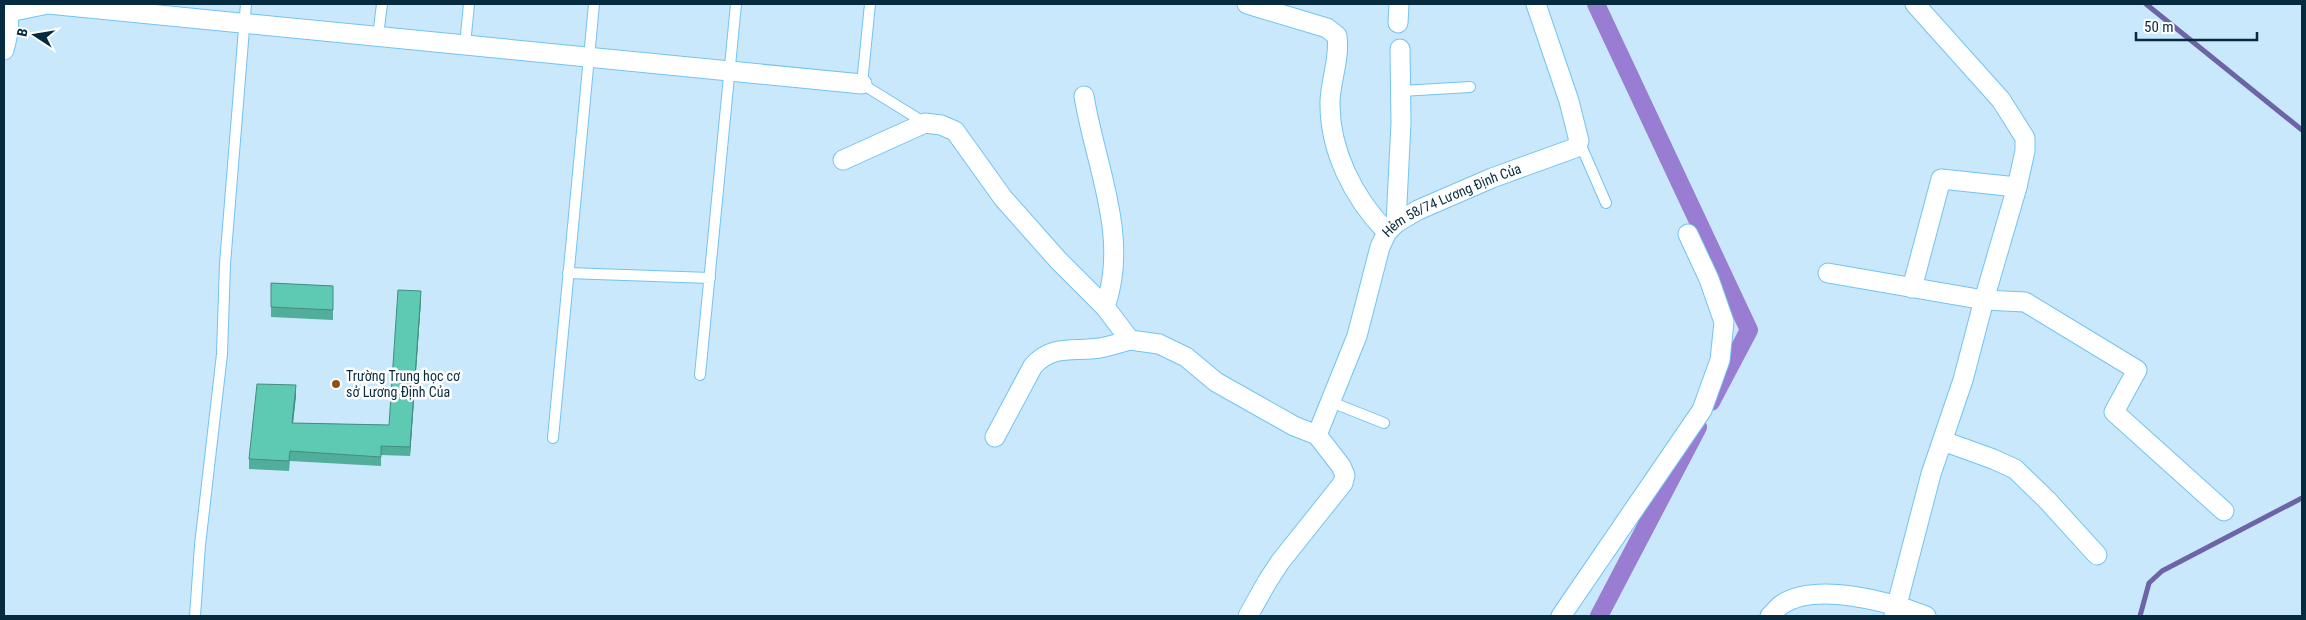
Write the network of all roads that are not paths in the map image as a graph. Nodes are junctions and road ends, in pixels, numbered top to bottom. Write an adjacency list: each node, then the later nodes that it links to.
1 (246, 4): 12 (lane)
2 (382, 4): 14 (lane)
3 (469, 4): 15 (lane)
4 (594, 4): 18 (lane)
5 (736, 4): 19 (lane)
6 (870, 4): 20 (lane)
7 (1247, 4): 29 (street)
8 (1399, 4): 13 (street)
9 (1536, 4): 25 (street)
10 (1915, 4): 27 (street)
11 (16, 7): 12 (street); 17 (street)
12 (244, 23): 14 (street); 48 (lane)
13 (1398, 23)
14 (378, 36): 15 (street)
15 (465, 45): 18 (street)
16 (1400, 49): 22 (street)
17 (4, 50)
18 (589, 58): 19 (street); 31 (lane)
19 (730, 71): 20 (street); 33 (lane)
20 (862, 84): 24 (lane)
21 (1470, 87): 22 (lane)
22 (1401, 91): 29 (street)
23 (1084, 96): 36 (street)
24 (925, 123): 26 (street); 36 (street)
25 (1580, 141): 28 (lane); 29 (street, Hẻm 58/74 Lương Định Của)
26 (843, 160)
27 (2017, 188): 34 (street); 35 (street)
28 (1606, 203)
29 (1391, 227): 39 (street, Hẻm 58/74 Lương Định Của)
30 (1688, 234): 50 (street)
31 (568, 273): 33 (lane); 43 (lane)
32 (1828, 273): 34 (street)
33 (710, 278): 38 (lane)
34 (1912, 288): 35 (street)
35 (1984, 300): 44 (street); 45 (street)
36 (1105, 307): 37 (street)
37 (1130, 340): 41 (street); 42 (street)
38 (700, 375)
39 (1331, 402): 40 (lane); 41 (street, Hẻm 58/74 Lương Định Của)
40 (1384, 423)
41 (1317, 435): 49 (street)
42 (995, 437)
43 (553, 438)
44 (1943, 442): 46 (street); 47 (street)
45 (2224, 512)
46 (2097, 555)
47 (1896, 610): 51 (street); 52 (street)
48 (195, 616)
49 (1248, 616)
50 (1561, 616)
51 (1770, 616)
52 (1926, 616)

